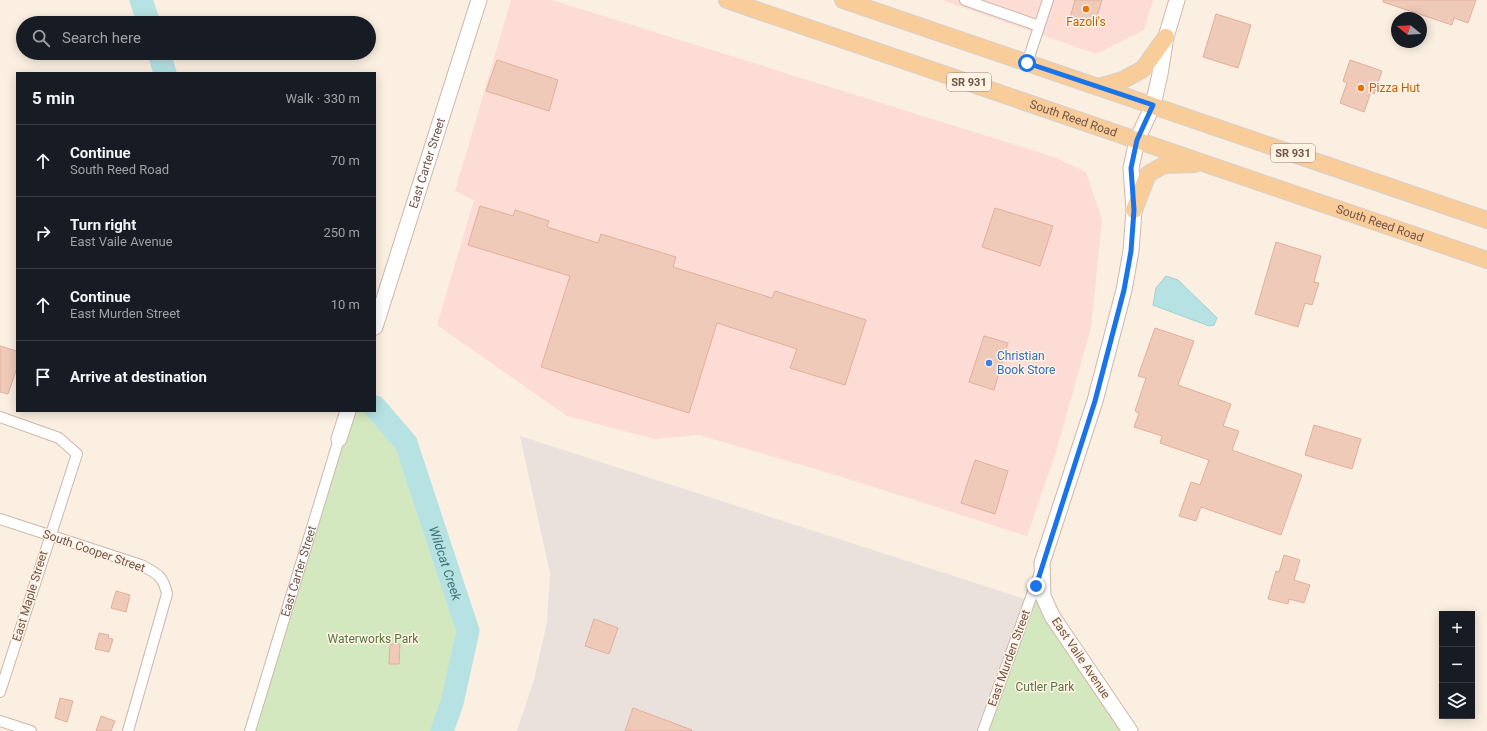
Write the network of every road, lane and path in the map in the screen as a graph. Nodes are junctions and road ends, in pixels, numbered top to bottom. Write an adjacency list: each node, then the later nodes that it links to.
1 (479, 0): 17 (street, East Carter Street)
2 (727, 0): 12 (main road, South Reed Road / SR 931)
3 (843, 0): 9 (main road, SR 931)
4 (965, 0): 7 (street)
5 (1048, 0): 7 (street)
6 (1177, 0): 8 (street, East Vaile Avenue)
7 (1039, 26): 9 (street)
8 (1166, 37): 10 (main road); 11 (street, East Vaile Avenue)
9 (1027, 63): 10 (main road, SR 931)
10 (1099, 87): 11 (main road, SR 931)
11 (1153, 105): 12 (street, East Vaile Avenue); 15 (main road, SR 931)
12 (1137, 140): 13 (main road, South Reed Road / SR 931); 14 (street, East Vaile Avenue)
13 (1210, 165): 14 (main road); 16 (main road, South Reed Road / SR 931)
14 (1134, 210): 23 (street, East Vaile Avenue)
15 (1487, 220)
16 (1487, 260)
17 (376, 324)
18 (348, 412): 20 (street, East Carter Street)
19 (0, 417): 22 (street, East Maple Street)
20 (339, 439): 28 (street, East Carter Street)
21 (0, 519): 22 (street, South Cooper Street)
22 (49, 536): 24 (street, East Maple Street); 27 (street, South Cooper Street)
23 (1042, 563): 29 (street, East Murden Street); 30 (street, East Vaile Avenue)
24 (0, 692)
25 (0, 721): 26 (street)
26 (31, 731)
27 (128, 731)
28 (250, 731)
29 (983, 731)
30 (1130, 731)

